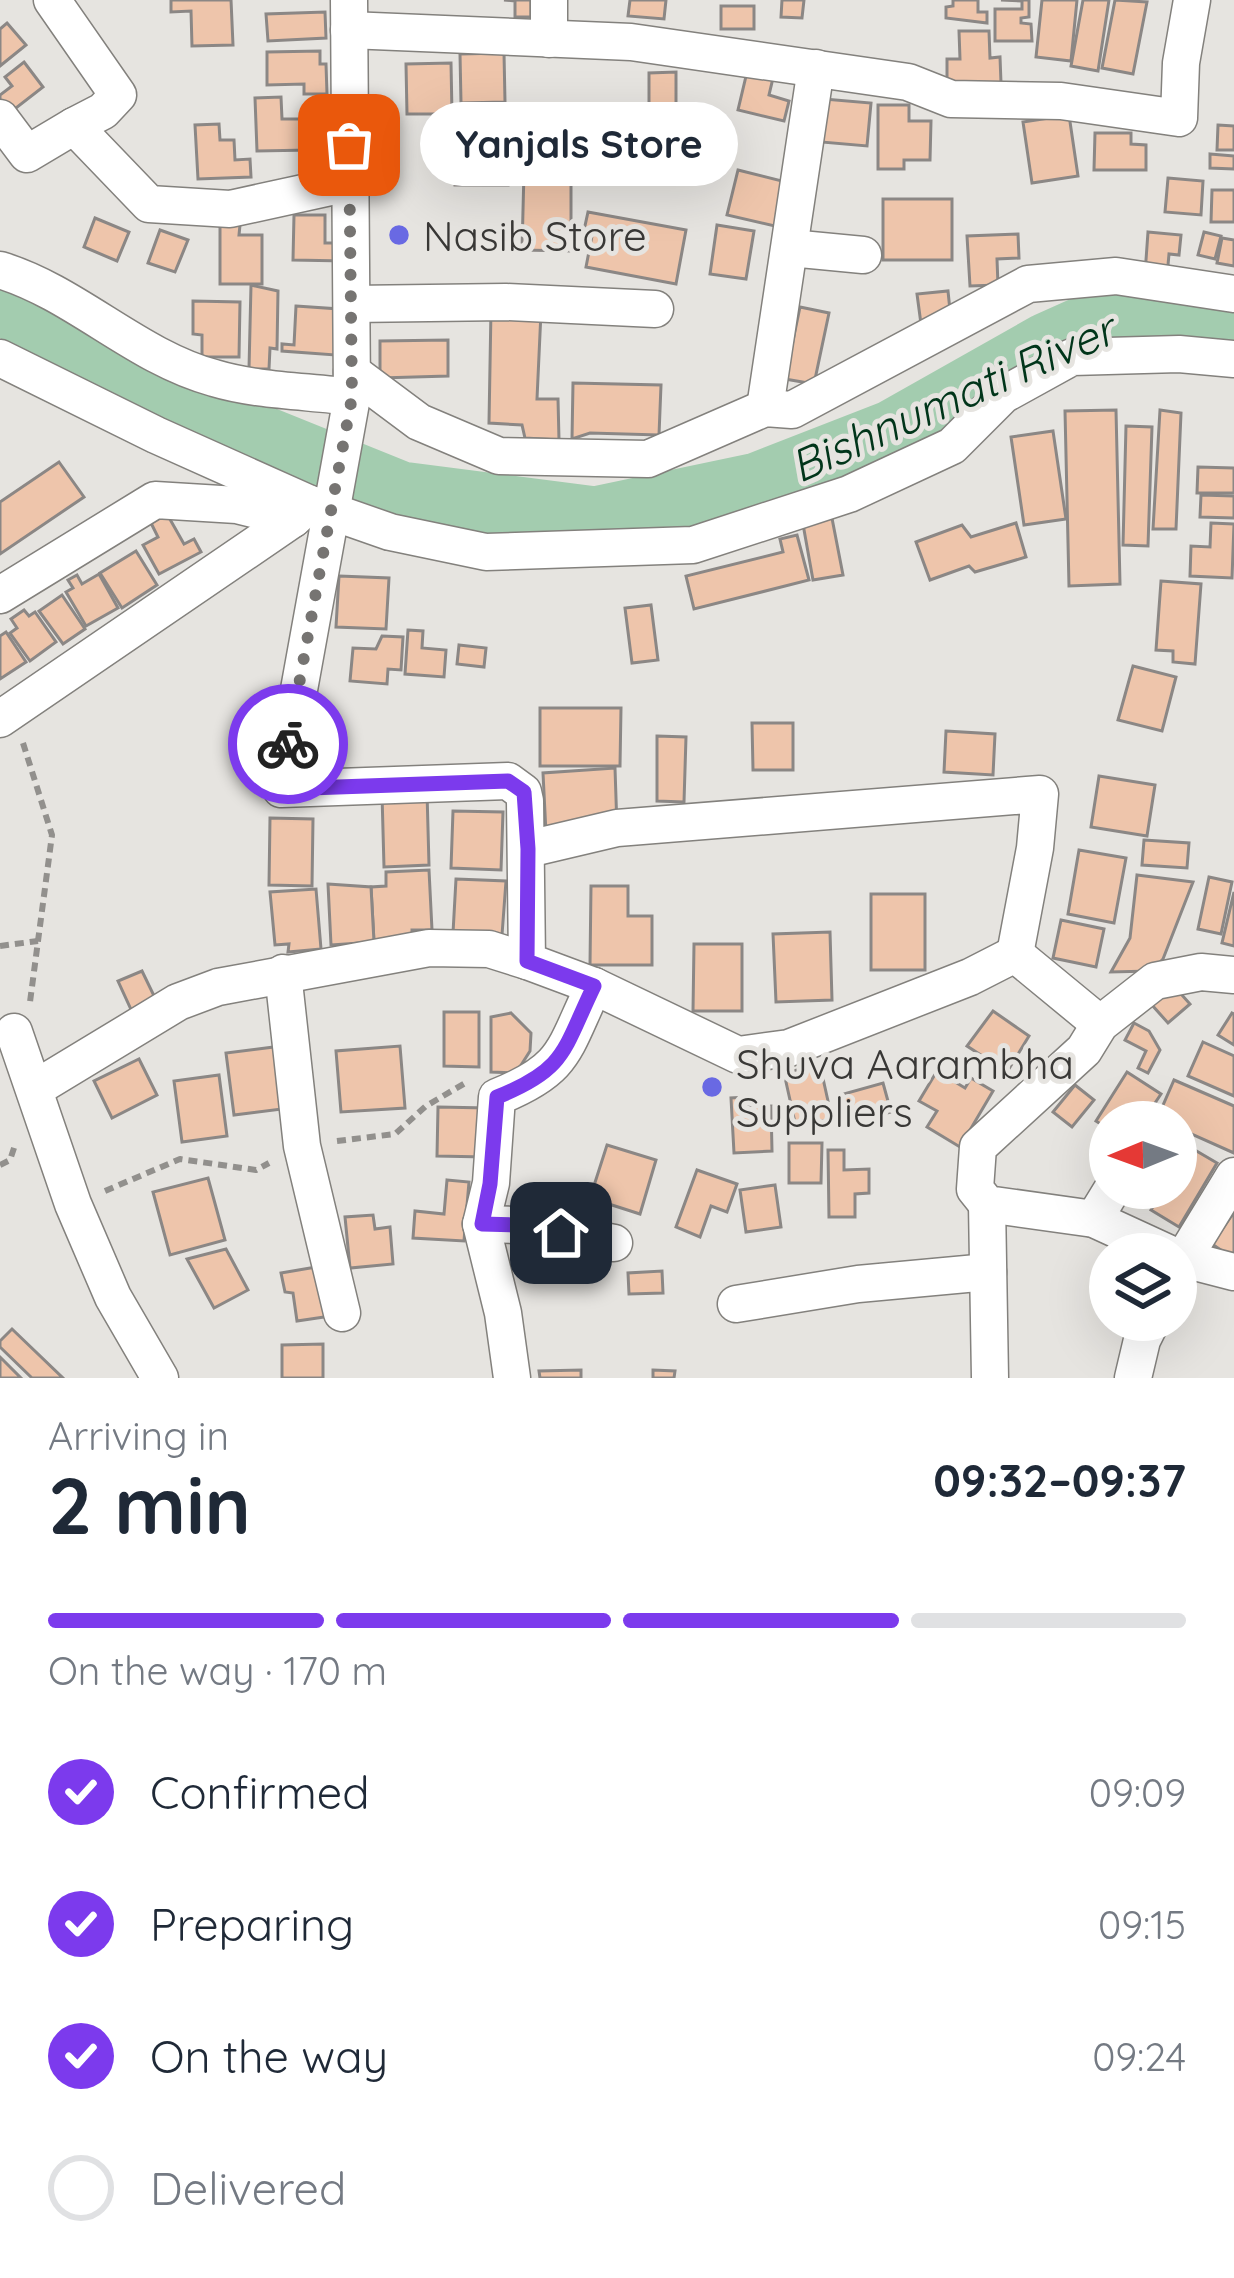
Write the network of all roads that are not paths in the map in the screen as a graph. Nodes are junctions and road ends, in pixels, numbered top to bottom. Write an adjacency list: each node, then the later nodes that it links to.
1 (52, 0): 8 (street)
2 (549, 0): 5 (street)
3 (1192, 0): 6 (street)
4 (349, 15): 5 (street); 9 (street)
5 (549, 39): 6 (street)
6 (816, 68): 10 (street)
7 (0, 118): 8 (street)
8 (74, 126): 9 (street)
9 (349, 183): 14 (street)
10 (790, 248): 11 (street); 19 (street)
11 (863, 255)
12 (0, 270): 18 (street)
13 (1234, 294): 19 (street)
14 (352, 304): 15 (street); 18 (street)
15 (655, 309)
16 (0, 358): 20 (street)
17 (1234, 359): 20 (street)
18 (351, 390): 19 (street); 20 (street)
19 (765, 408)
20 (318, 508): 21 (street); 22 (street); 23 (street)
21 (0, 595)
22 (6, 715)
23 (528, 849): 24 (street); 25 (street)
24 (1015, 954): 28 (street); 29 (street)
25 (527, 961): 26 (street); 28 (street)
26 (283, 973): 31 (street); 44 (street)
27 (1234, 975): 29 (street)
28 (594, 986): 36 (street)
29 (1100, 1024): 34 (street)
30 (14, 1032): 31 (street)
31 (36, 1088): 46 (street)
32 (1234, 1176): 38 (street)
33 (1089, 1203): 34 (street)
34 (987, 1204): 41 (street)
35 (1111, 1209): 37 (street)
36 (482, 1224): 39 (street); 47 (street)
37 (1141, 1233)
38 (1195, 1233)
39 (614, 1244)
40 (1197, 1265): 42 (street)
41 (988, 1272): 43 (street); 48 (street)
42 (1234, 1272)
43 (736, 1304)
44 (342, 1313)
45 (1142, 1341): 49 (street)
46 (160, 1378)
47 (512, 1378)
48 (990, 1378)
49 (1133, 1378)

